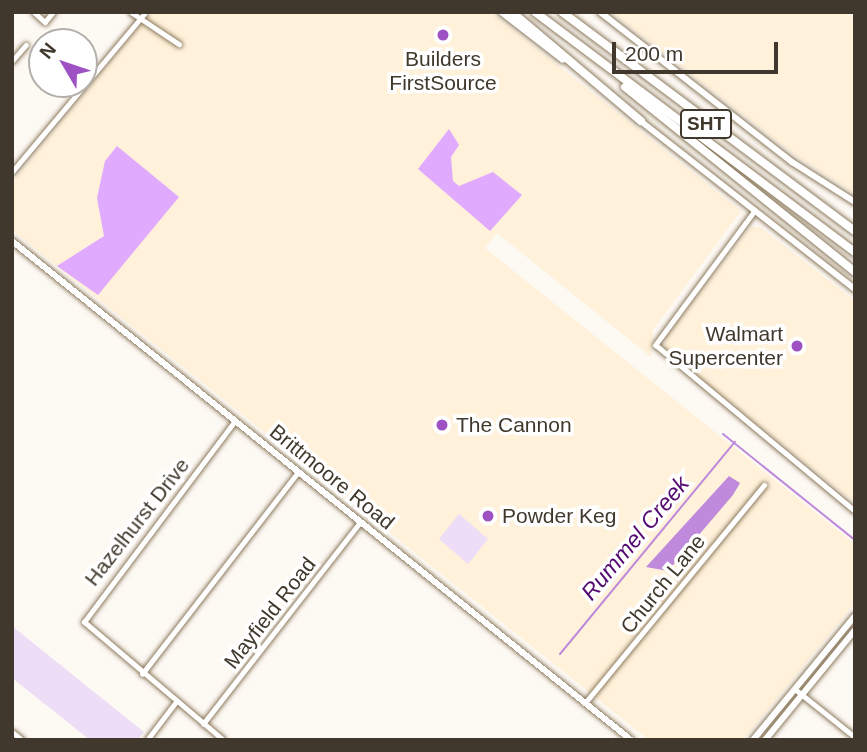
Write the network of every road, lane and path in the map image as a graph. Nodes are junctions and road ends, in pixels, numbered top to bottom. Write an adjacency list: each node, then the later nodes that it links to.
1 (34, 12): 2 (street)
2 (53, 12)
3 (131, 12): 10 (street)
4 (501, 12): 15 (main road)
5 (512, 12): 15 (highway)
6 (535, 12): 14 (highway, SHT)
7 (562, 12): 19 (highway, SHT)
8 (600, 12): 17 (main road)
9 (144, 14): 10 (street)
10 (139, 19): 11 (street); 16 (street)
11 (179, 44)
12 (26, 45): 13 (street)
13 (12, 61)
14 (620, 78): 21 (highway, SHT); 22 (highway)
15 (641, 121): 18 (main road)
16 (12, 172)
17 (855, 202)
18 (756, 211): 23 (main road); 27 (street)
19 (855, 231)
20 (12, 241): 24 (main road, Brittmoore Road)
21 (855, 252)
22 (855, 272)
23 (855, 289)
24 (235, 421): 25 (main road, Brittmoore Road); 31 (street, Hazelhurst Drive)
25 (298, 472): 28 (main road, Brittmoore Road); 31 (street)
26 (764, 485): 35 (street, Church Lane)
27 (855, 511)
28 (360, 522): 35 (main road, Brittmoore Road); 36 (street, Mayfield Road)
29 (855, 616): 32 (main road)
30 (855, 630): 33 (main road)
31 (142, 674): 34 (street, Hazelhurst Drive)
32 (795, 689): 33 (street); 43 (main road)
33 (802, 695): 38 (street); 44 (main road)
34 (176, 702): 36 (street, Hazelhurst Drive); 40 (street)
35 (585, 703): 42 (main road, Brittmoore Road)
36 (203, 724): 41 (street, Hazelhurst Drive)
37 (12, 732): 39 (street)
38 (855, 737)
39 (22, 740)
40 (147, 740)
41 (223, 740)
42 (631, 740)
43 (754, 740)
44 (765, 740)

